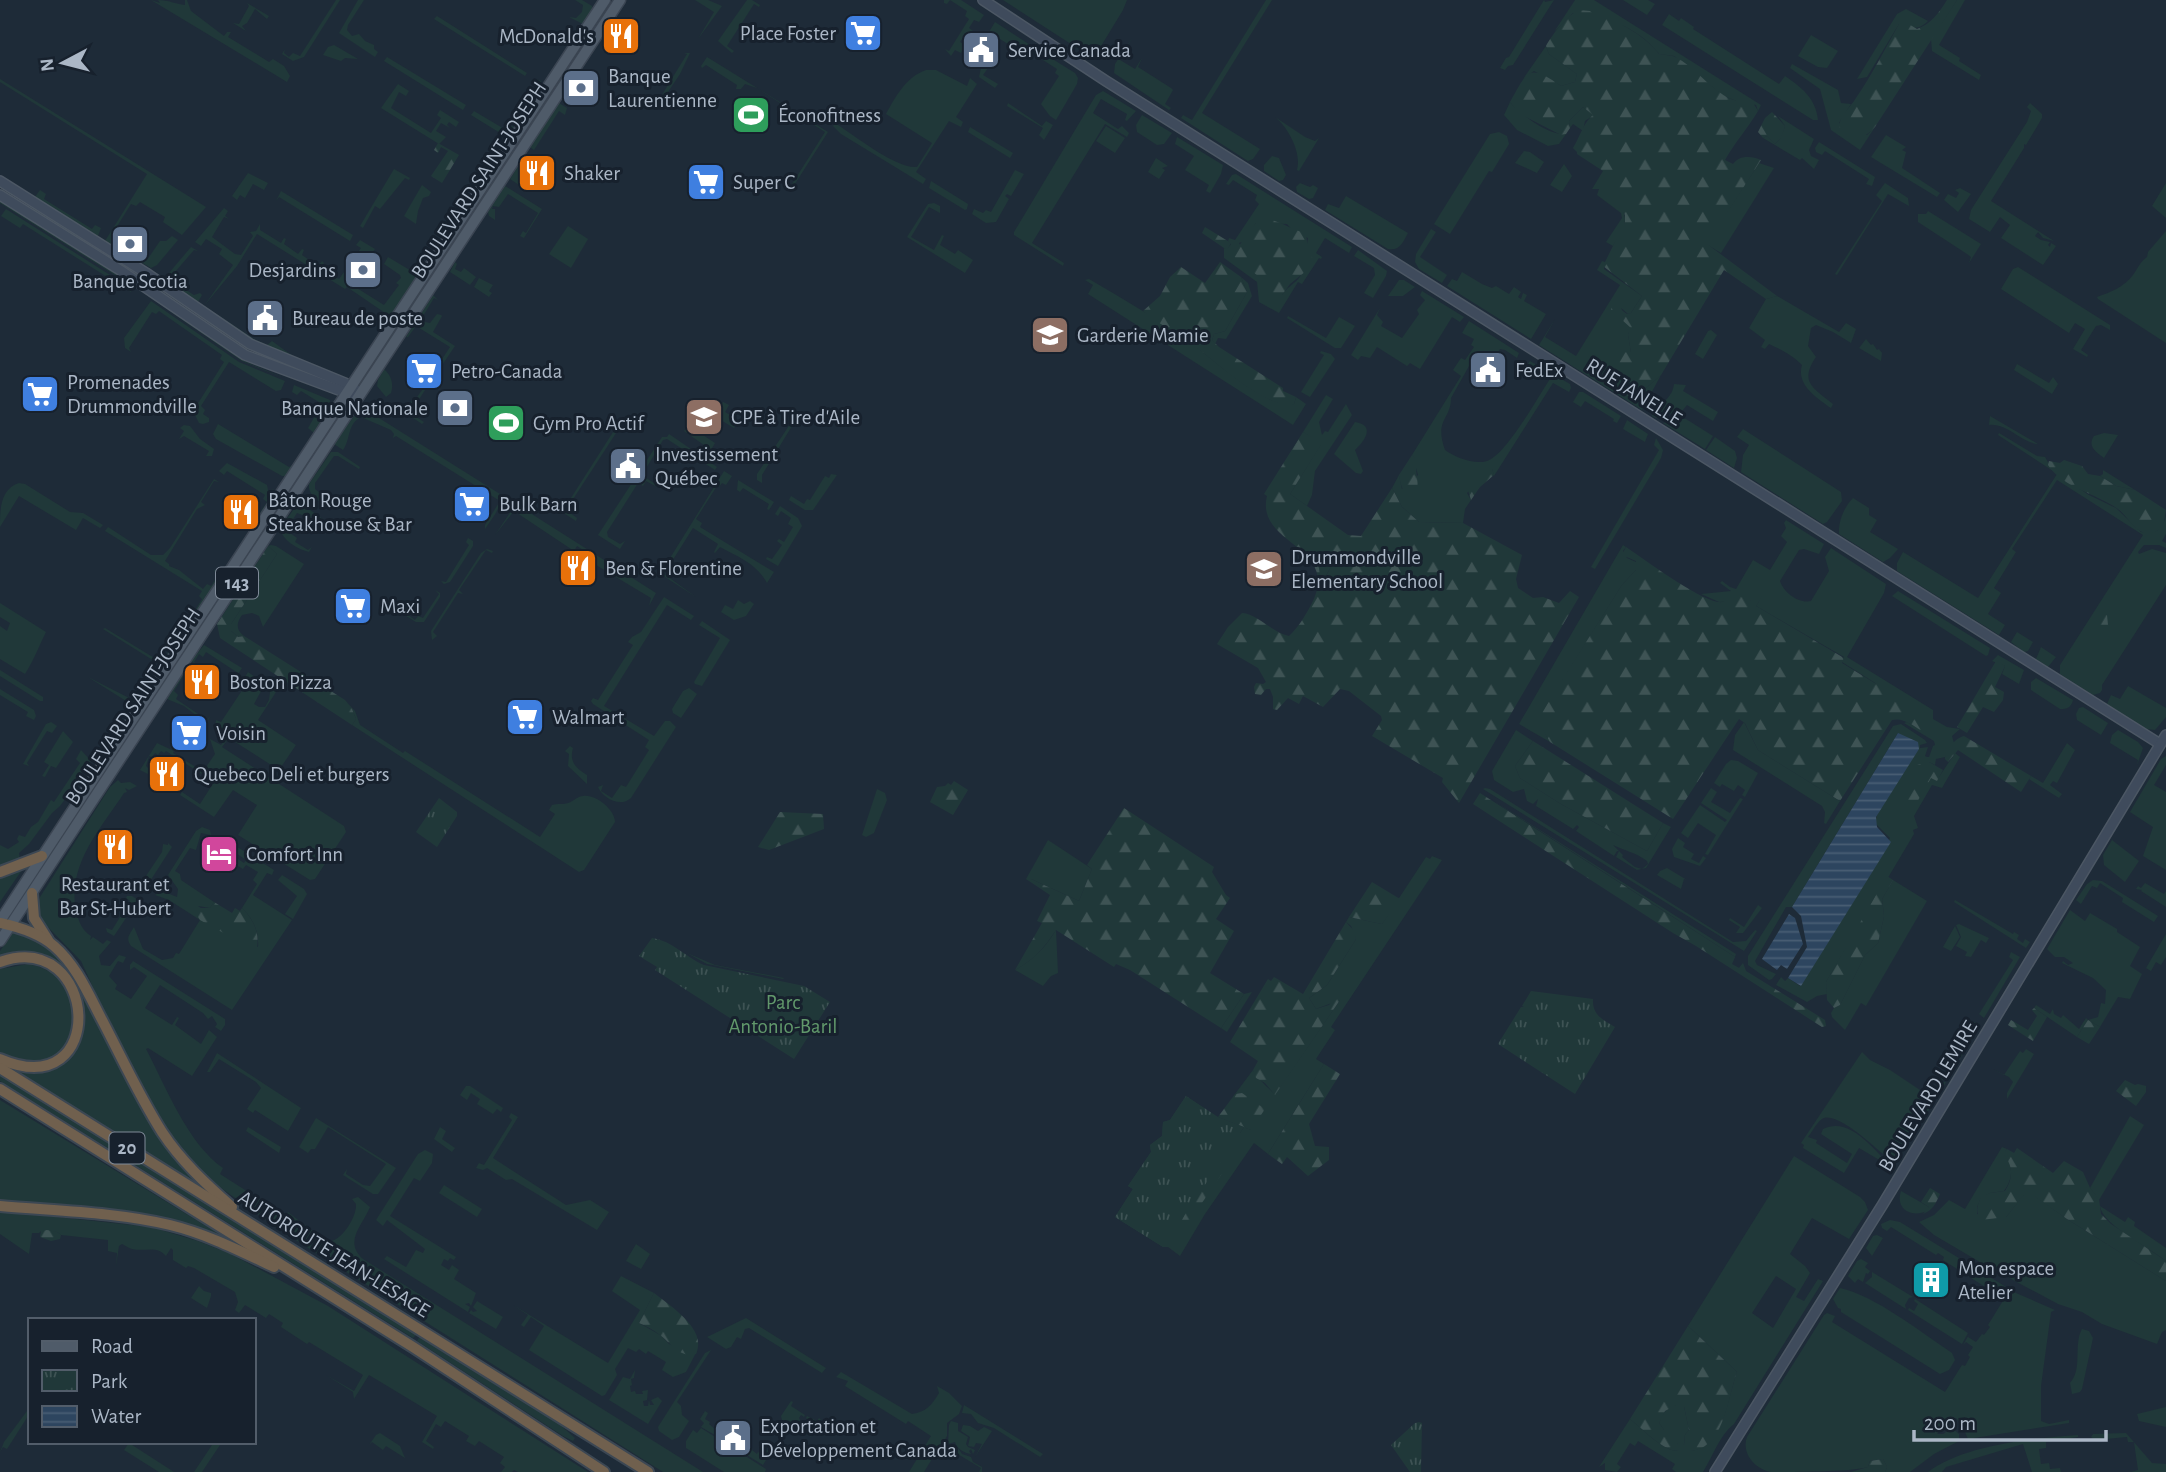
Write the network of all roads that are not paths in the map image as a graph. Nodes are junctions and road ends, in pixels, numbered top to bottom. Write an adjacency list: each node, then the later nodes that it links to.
1 (605, 0): 6 (main road, BOULEVARD SAINT-JOSEPH / 143)
2 (620, 0): 7 (main road, BOULEVARD SAINT-JOSEPH / 143)
3 (983, 0): 9 (main road, RUE JANELLE)
4 (0, 181): 6 (main road)
5 (0, 195): 6 (main road)
6 (350, 390): 7 (main road); 10 (main road, BOULEVARD SAINT-JOSEPH / 143)
7 (361, 396): 12 (main road, BOULEVARD SAINT-JOSEPH / 143)
8 (2166, 735): 9 (main road, BOULEVARD LEMIRE)
9 (2160, 744): 25 (main road, BOULEVARD LEMIRE)
10 (42, 856): 11 (highway); 13 (main road, BOULEVARD SAINT-JOSEPH / 143)
11 (0, 872)
12 (32, 893): 13 (main road, BOULEVARD SAINT-JOSEPH); 15 (highway)
13 (4, 923): 14 (main road, BOULEVARD SAINT-JOSEPH); 15 (highway)
14 (0, 940)
15 (50, 943): 21 (highway)
16 (0, 962): 17 (highway)
17 (0, 1059)
18 (0, 1068): 21 (highway, AUTOROUTE JEAN-LESAGE / 20)
19 (0, 1089): 22 (highway, AUTOROUTE JEAN-LESAGE / 20)
20 (0, 1206): 22 (highway)
21 (255, 1227): 24 (highway, AUTOROUTE JEAN-LESAGE / 20)
22 (312, 1283): 23 (highway, AUTOROUTE JEAN-LESAGE / 20)
23 (604, 1472)
24 (648, 1472)
25 (1715, 1472)

